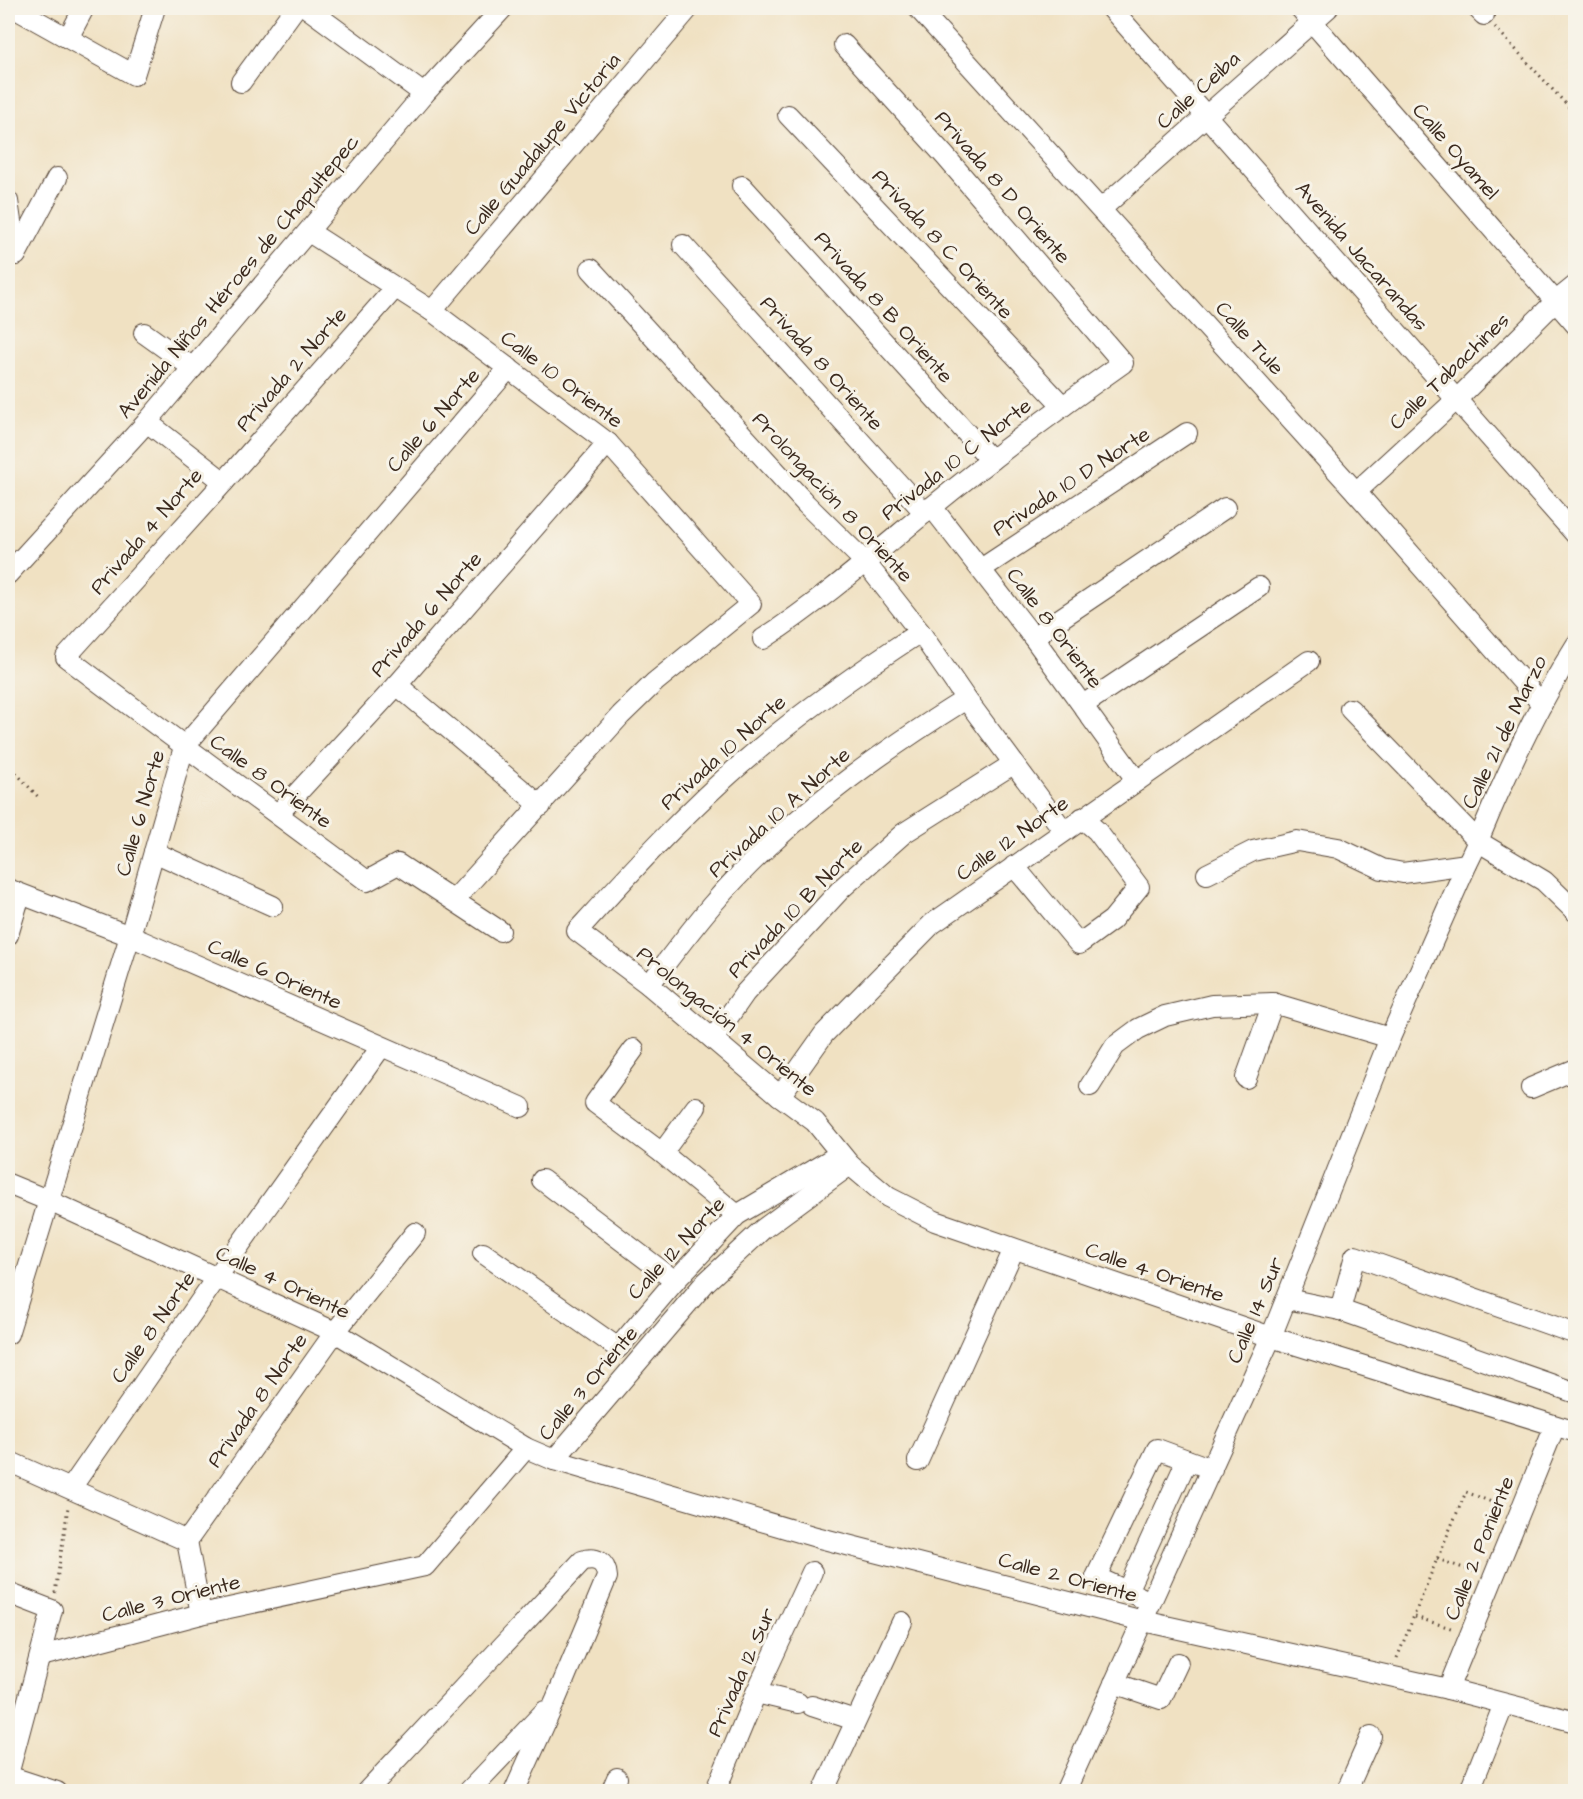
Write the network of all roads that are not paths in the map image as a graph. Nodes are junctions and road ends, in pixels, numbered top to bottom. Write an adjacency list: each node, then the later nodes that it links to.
1 (14, 8): 12 (street)
2 (84, 8): 12 (street)
3 (155, 8): 12 (street)
4 (295, 8): 14 (street)
5 (307, 8): 15 (street)
6 (503, 8): 15 (street, Avenida Niños Héroes de Chapultepec)
7 (689, 8): 28 (street, Calle Guadalupe Victoria)
8 (918, 8): 21 (street, Calle Tule)
9 (1111, 8): 17 (street, Avenida Jacarandas)
10 (1328, 8): 11 (street, Calle Ceiba)
11 (1306, 14): 17 (street, Calle Ceiba); 27 (street, Calle Oyamel)
12 (68, 38)
13 (844, 45): 31 (street, Privada 8 D Oriente)
14 (242, 82)
15 (424, 94): 22 (street, Avenida Niños Héroes de Chapultepec)
16 (788, 115): 35 (street, Privada 8 C Oriente)
17 (1207, 115): 21 (street, Calle Ceiba); 34 (street, Avenida Jacarandas)
18 (57, 178): 20 (street)
19 (742, 186): 39 (street, Privada 8 B Oriente)
20 (8, 201)
21 (1101, 209): 41 (street, Calle Tule)
22 (309, 232): 26 (street, Calle 10 Oriente); 32 (street, Avenida Niños Héroes de Chapultepec)
23 (683, 245): 43 (street, Privada 8 Oriente)
24 (591, 269): 45 (street, Prolongación 8 Oriente)
25 (1575, 285): 27 (street, Calle Tabachines)
26 (394, 288): 28 (street, Calle 10 Oriente); 40 (street, Privada 2 Norte)
27 (1555, 302): 29 (street, Calle Oyamel); 34 (street, Calle Tabachines)
28 (432, 311): 33 (street, Calle 10 Oriente)
29 (1575, 325)
30 (144, 333): 32 (street)
31 (1123, 363): 35 (street, Privada 10 C Norte)
32 (193, 368): 36 (street, Avenida Niños Héroes de Chapultepec)
33 (509, 368): 38 (street, Calle 10 Oriente); 60 (street, Calle 6 Norte)
34 (1456, 400): 41 (street, Calle Tabachines); 44 (street, Avenida Jacarandas)
35 (1063, 406): 39 (street, Privada 10 C Norte)
36 (147, 422): 40 (street, Privada 4 Norte); 47 (street, Avenida Niños Héroes de Chapultepec)
37 (1187, 433): 46 (street, Privada 10 D Norte)
38 (608, 443): 55 (street, Privada 6 Norte); 63 (street, Calle 10 Oriente)
39 (991, 460): 43 (street, Privada 10 C Norte)
40 (224, 482): 53 (street, Privada 4 Norte)
41 (1356, 492): 57 (street, Calle Tule)
42 (1225, 508): 50 (street)
43 (928, 510): 45 (street, Privada 10 C Norte); 46 (street, Calle 8 Oriente)
44 (1575, 535)
45 (866, 562): 49 (street, Prolongación 8 Oriente); 51 (street, Privada 10 C Norte)
46 (981, 569): 50 (street, Calle 8 Oriente)
47 (8, 574)
48 (1259, 588): 58 (street)
49 (920, 632): 56 (street, Prolongación 8 Oriente); 77 (street, Privada 10 Norte)
50 (1033, 637): 58 (street, Calle 8 Oriente)
51 (763, 639)
52 (1575, 645): 57 (street, Calle 21 de Marzo)
53 (66, 657): 60 (street, Calle 8 Oriente)
54 (1309, 660): 62 (street, Calle 12 Norte)
55 (397, 685): 63 (street); 64 (street, Privada 6 Norte)
56 (966, 699): 61 (street, Prolongación 8 Oriente); 80 (street, Privada 10 A Norte)
57 (1542, 704): 67 (street, Calle 21 de Marzo)
58 (1083, 705): 62 (street, Calle 8 Oriente)
59 (1350, 709): 67 (street)
60 (184, 747): 64 (street, Calle 8 Oriente); 68 (street, Calle 6 Norte)
61 (1013, 764): 66 (street, Prolongación 8 Oriente); 83 (street, Privada 10 B Norte)
62 (1137, 781): 65 (street, Calle 12 Norte)
63 (541, 806): 73 (street)
64 (278, 814): 73 (street, Calle 8 Oriente)
65 (1082, 818): 66 (street, Calle 12 Norte); 70 (street)
66 (1064, 831): 70 (street, Calle 12 Norte)
67 (1479, 842): 69 (street, Calle 14 Sur); 75 (street)
68 (154, 852): 74 (street); 79 (street, Calle 6 Norte)
69 (1467, 864): 71 (street); 82 (street, Calle 14 Sur)
70 (1014, 866): 90 (street, Calle 12 Norte)
71 (1207, 874)
72 (14, 892): 78 (street); 79 (street, Calle 6 Oriente)
73 (454, 900): 76 (street, Calle 8 Oriente)
74 (273, 906)
75 (1575, 912)
76 (500, 931)
77 (577, 931): 80 (street, Prolongación 4 Oriente)
78 (8, 934)
79 (130, 936): 84 (street, Calle 6 Oriente); 97 (street, Calle 6 Norte)
80 (649, 985): 83 (street, Prolongación 4 Oriente)
81 (1273, 1004): 82 (street); 87 (street); 88 (street)
82 (1390, 1038): 104 (street, Calle 14 Sur)
83 (713, 1039): 90 (street, Prolongación 4 Oriente)
84 (381, 1047): 91 (street, Calle 6 Oriente); 102 (street, Calle 8 Norte)
85 (634, 1049): 93 (street)
86 (1575, 1069): 89 (street)
87 (1246, 1078)
88 (1090, 1086)
89 (1532, 1088)
90 (780, 1096): 94 (street, Prolongación 4 Oriente)
91 (520, 1107)
92 (696, 1107): 93 (street)
93 (662, 1153): 98 (street)
94 (845, 1160): 98 (street, Calle 12 Norte); 100 (street, Calle 4 Oriente); 114 (street, Calle 3 Oriente)
95 (542, 1180): 103 (street)
96 (8, 1184): 97 (street, Calle 4 Oriente)
97 (47, 1200): 102 (street, Calle 4 Oriente); 107 (street, Calle 6 Norte)
98 (737, 1215): 103 (street, Calle 12 Norte)
99 (415, 1233): 106 (street, Privada 8 Norte)
100 (1014, 1249): 109 (street, Calle 4 Oriente); 117 (street)
101 (483, 1253): 103 (street, Calle 12 Norte)
102 (217, 1277): 106 (street, Calle 4 Oriente); 119 (street, Calle 8 Norte)
103 (675, 1281)
104 (1287, 1299): 105 (street); 109 (street, Calle 14 Sur)
105 (1340, 1311): 108 (street); 110 (street)
106 (335, 1332): 113 (street, Calle 4 Oriente); 120 (street, Privada 8 Norte)
107 (8, 1333)
108 (1575, 1334)
109 (1271, 1337): 111 (street, Calle 4 Oriente); 118 (street, Calle 14 Sur)
110 (1575, 1393)
111 (1555, 1426): 112 (street, Calle 4 Oriente); 131 (street, Calle 2 Poniente)
112 (1575, 1432)
113 (526, 1448): 114 (street, Calle 3 Oriente); 125 (street, Calle 3 Oriente)
114 (554, 1460): 126 (street, Calle 2 Oriente)
115 (1187, 1460): 118 (street); 122 (street); 122 (street)
116 (8, 1461): 119 (street)
117 (918, 1461)
118 (1212, 1469): 124 (street, Calle 14 Sur)
119 (71, 1488): 120 (street)
120 (187, 1541): 125 (street)
121 (812, 1572): 132 (street, Privada 12 Sur)
122 (1127, 1591): 124 (street)
123 (8, 1593): 128 (street)
124 (1151, 1602): 126 (street, Calle 14 Sur)
125 (201, 1614): 128 (street, Calle 3 Oriente)
126 (1143, 1621): 130 (street, Calle 14 Sur); 131 (street, Calle 2 Oriente)
127 (902, 1622): 135 (street)
128 (41, 1656): 138 (street)
129 (1178, 1663): 130 (street)
130 (1114, 1683): 145 (street, Calle 14 Sur)
131 (1448, 1689): 134 (street, Calle 2 Oriente)
132 (756, 1693): 135 (street); 143 (street, Privada 12 Sur)
133 (556, 1699): 140 (street); 141 (street); 142 (street)
134 (1504, 1704): 136 (street, Calle 2 Oriente); 147 (street)
135 (855, 1720): 144 (street)
136 (1575, 1722)
137 (1371, 1736): 146 (street)
138 (8, 1776): 139 (street)
139 (57, 1791)
140 (366, 1791)
141 (468, 1791)
142 (514, 1791)
143 (715, 1791)
144 (823, 1791)
145 (1065, 1791)
146 (1346, 1791)
147 (1469, 1791)

